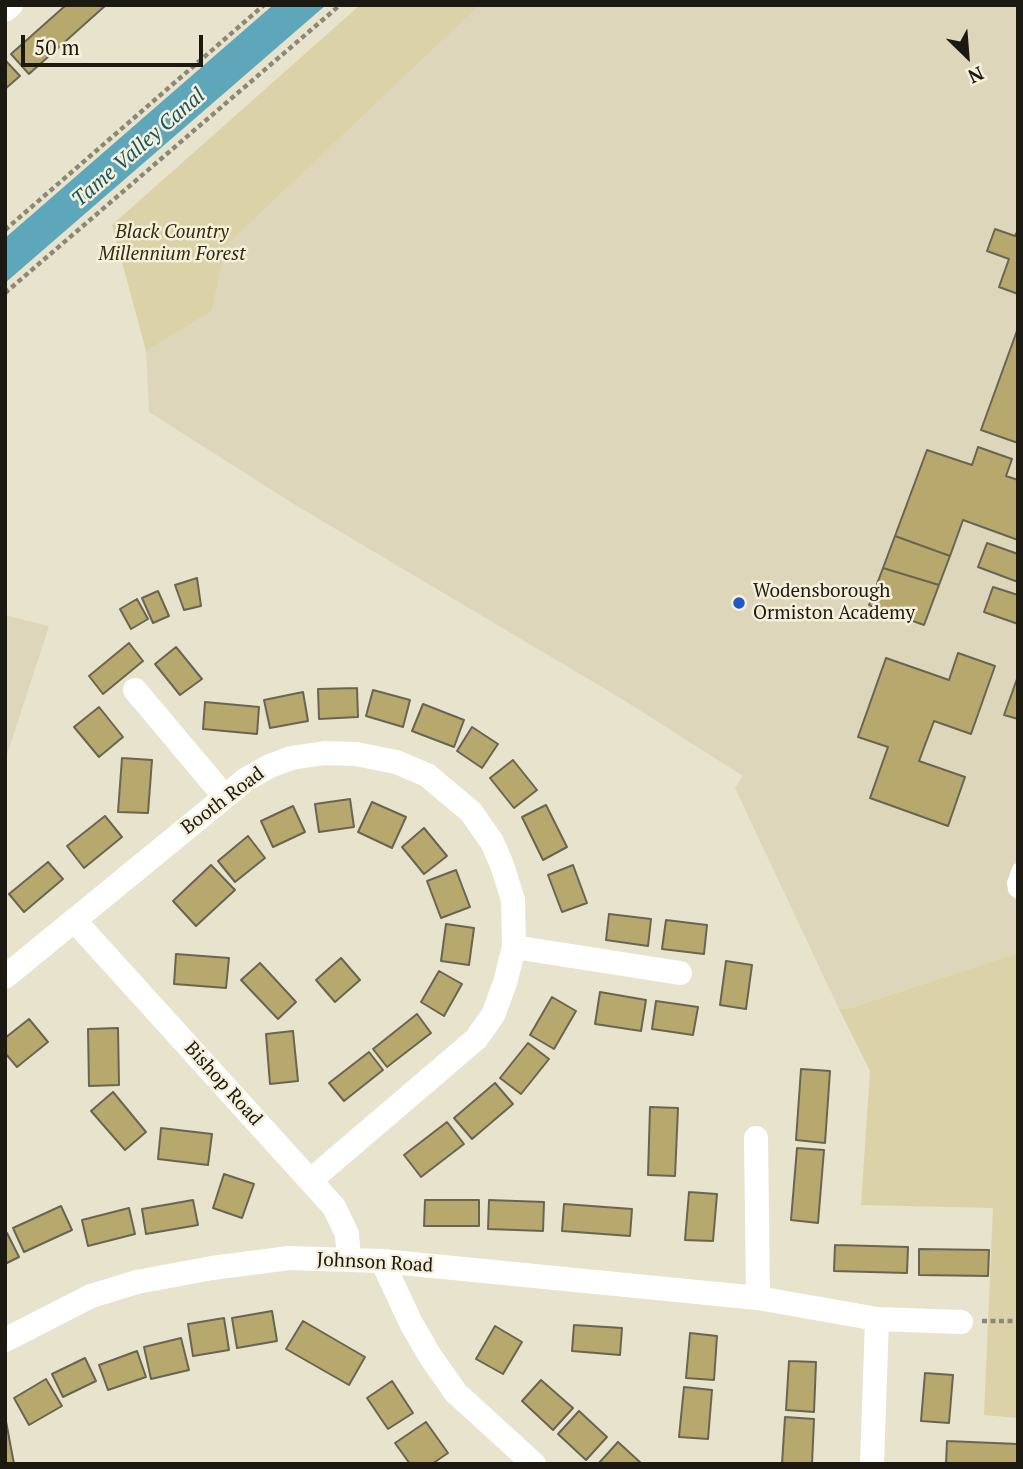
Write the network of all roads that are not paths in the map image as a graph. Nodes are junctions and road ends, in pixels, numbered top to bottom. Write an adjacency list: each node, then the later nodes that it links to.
1 (11, 5): 2 (street)
2 (5, 10)
3 (135, 690): 4 (street)
4 (225, 797): 7 (street, Booth Road); 8 (street, Booth Road)
5 (1018, 869): 6 (lane)
6 (1018, 893)
7 (74, 920): 10 (street, Booth Road); 12 (street, Bishop Road)
8 (514, 947): 9 (street); 12 (street, Booth Road)
9 (680, 973)
10 (5, 977)
11 (756, 1138): 15 (street)
12 (311, 1180): 13 (street, Bishop Road)
13 (349, 1260): 14 (street, Johnson Road); 18 (street, Johnson Road)
14 (382, 1261): 15 (street, Johnson Road); 19 (street)
15 (758, 1298): 16 (street, Johnson Road)
16 (877, 1320): 17 (street, Johnson Road); 20 (street)
17 (961, 1322)
18 (5, 1340)
19 (534, 1464)
20 (872, 1464)

